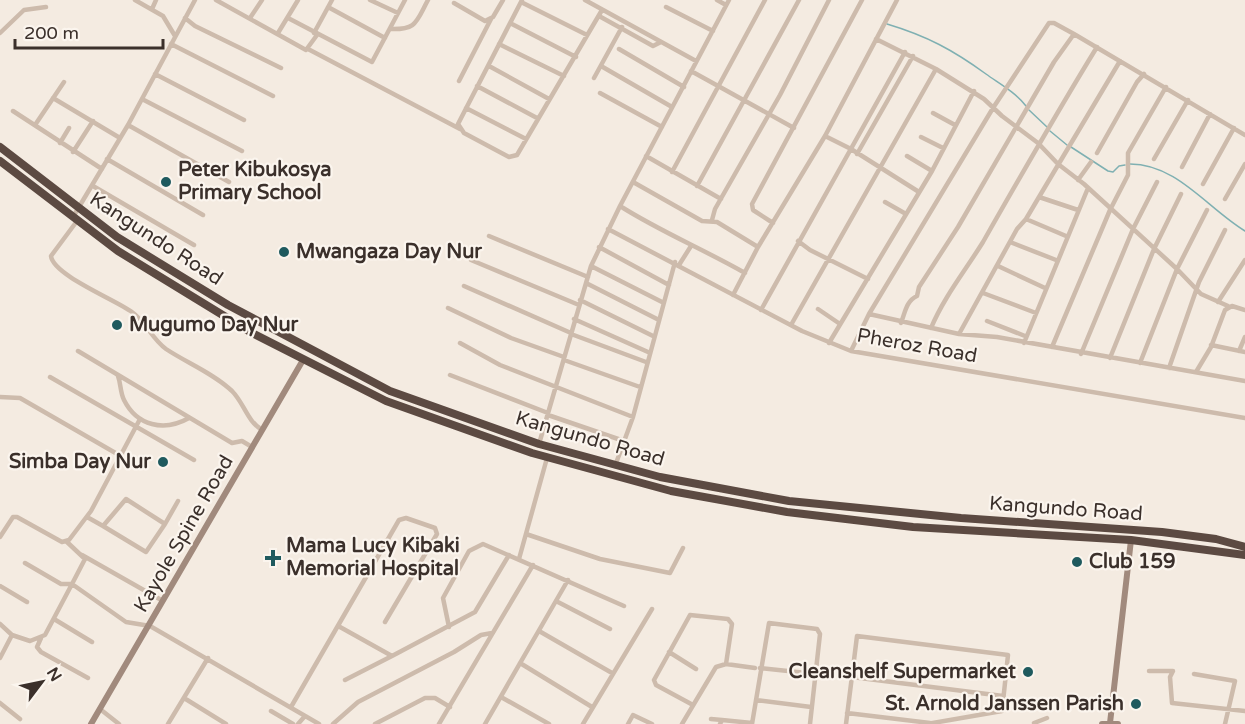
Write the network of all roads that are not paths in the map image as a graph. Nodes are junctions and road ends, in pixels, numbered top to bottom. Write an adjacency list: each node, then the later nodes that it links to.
1 (135, 0): 27 (street)
2 (156, 0): 27 (street)
3 (195, 0): 31 (street)
4 (216, 0): 20 (street)
5 (262, 0): 32 (street)
6 (298, 0): 33 (street)
7 (332, 0): 25 (street)
8 (370, 0): 29 (street)
9 (405, 0): 29 (street)
10 (428, 0): 38 (street)
11 (502, 0): 34 (street)
12 (585, 0): 21 (street)
13 (717, 0): 23 (street)
14 (765, 0): 72 (street)
15 (799, 0): 80 (street)
16 (829, 0): 87 (street)
17 (862, 0): 98 (street)
18 (897, 0): 47 (street)
19 (522, 1): 36 (street); 44 (street)
20 (226, 2): 32 (street)
21 (592, 2): 28 (street)
22 (454, 3): 34 (street)
23 (728, 3): 39 (street)
24 (46, 7): 40 (street)
25 (328, 7): 43 (street); 46 (street)
26 (666, 7): 39 (street)
27 (152, 9): 45 (street)
28 (602, 10): 30 (street); 35 (street)
29 (398, 13): 38 (street)
30 (599, 16): 37 (street); 44 (street)
31 (185, 18): 45 (street); 61 (street)
32 (250, 18): 41 (street)
33 (288, 18): 41 (street); 43 (street)
34 (491, 19): 69 (street)
35 (625, 22): 37 (street); 48 (street)
36 (510, 23): 50 (street); 56 (street)
37 (622, 28): 48 (street); 60 (street)
38 (390, 29): 46 (street)
39 (712, 31): 57 (street)
40 (0, 33)
41 (278, 33): 52 (street)
42 (1074, 33): 51 (street); 84 (street); 94 (street)
43 (315, 34): 46 (street); 52 (street)
44 (587, 35): 56 (street)
45 (175, 36): 49 (street)
46 (385, 38)
47 (876, 39): 54 (street); 102 (street)
48 (661, 42): 57 (street)
49 (171, 44): 64 (street); 76 (street)
50 (500, 44): 59 (street); 66 (street)
51 (1097, 48): 58 (street); 107 (street)
52 (308, 49): 100 (street)
53 (619, 49): 71 (street)
54 (905, 52): 55 (street); 110 (street)
55 (913, 56): 62 (street); 114 (street)
56 (576, 57): 66 (street)
57 (696, 61): 63 (street)
58 (1120, 61): 65 (street); 121 (street)
59 (489, 66): 70 (street); 79 (street)
60 (601, 66): 67 (street); 82 (street)
61 (281, 68)
62 (936, 69): 74 (street); 125 (street)
63 (691, 71): 71 (street); 72 (street)
64 (155, 74): 78 (street); 90 (street)
65 (1144, 74): 73 (street); 113 (street)
66 (564, 76): 79 (street)
67 (594, 78)
68 (64, 81): 77 (street)
69 (459, 81)
70 (477, 87): 83 (street); 89 (street)
71 (684, 87): 82 (street)
72 (719, 87): 80 (street); 127 (street)
73 (1166, 87): 81 (street); 145 (street)
74 (974, 91): 84 (street); 93 (street)
75 (600, 93): 96 (street)
76 (273, 96)
77 (53, 98): 91 (street); 95 (street)
78 (142, 99): 92 (street); 112 (street)
79 (549, 99): 89 (street)
80 (743, 99): 87 (street); 134 (street)
81 (1188, 100): 88 (street); 118 (street)
82 (672, 107): 96 (street)
83 (466, 108): 100 (street); 105 (street)
84 (993, 108): 94 (street); 192 (street)
85 (13, 111): 95 (street)
86 (933, 113): 93 (street)
87 (768, 114): 98 (street); 139 (street)
88 (1210, 114): 99 (street); 123 (street)
89 (537, 118): 105 (street)
90 (244, 120)
91 (93, 122): 104 (street); 111 (street)
92 (128, 125): 104 (street); 129 (street)
93 (955, 125): 109 (street)
94 (1016, 125): 107 (street); 196 (street)
95 (35, 126): 106 (street)
96 (662, 127): 115 (street)
97 (69, 128): 106 (street)
98 (794, 128): 152 (street)
99 (1234, 128): 101 (street); 132 (street)
100 (460, 129): 105 (street)
101 (1245, 135)
102 (825, 136): 110 (street); 152 (street)
103 (921, 137): 109 (street)
104 (120, 138): 117 (street)
105 (526, 139)
106 (60, 143): 111 (street)
107 (1038, 143): 121 (street); 199 (street)
108 (0, 147): 143 (highway, Kangundo Road)
109 (943, 148): 126 (street)
110 (851, 149): 114 (street); 158 (street)
111 (73, 152): 124 (street)
112 (242, 152)
113 (1096, 153)
114 (857, 154): 125 (street)
115 (646, 156): 127 (street); 130 (street)
116 (907, 156): 126 (street)
117 (107, 159): 124 (street); 148 (street)
118 (1154, 159)
119 (0, 161): 149 (highway, Kangundo Road)
120 (1090, 162): 128 (street)
121 (1058, 164): 128 (street); 138 (street)
122 (1245, 164): 140 (street)
123 (1182, 167)
124 (102, 169): 133 (street)
125 (879, 169): 136 (street); 165 (street)
126 (932, 171): 136 (street)
127 (672, 172): 134 (street)
128 (1078, 180): 135 (street)
129 (229, 182)
130 (633, 182): 142 (street); 151 (street)
131 (1157, 182): 154 (street)
132 (1203, 184)
133 (93, 186): 143 (street); 160 (street)
134 (697, 186): 139 (street)
135 (1088, 188): 144 (street); 145 (street)
136 (919, 192): 147 (street)
137 (1181, 194): 164 (street)
138 (1039, 197): 144 (street); 150 (street)
139 (721, 199): 151 (street)
140 (1225, 199)
141 (885, 202): 147 (street)
142 (620, 206): 153 (street); 161 (street)
143 (79, 210): 149 (street); 237 (highway, Kangundo Road)
144 (1078, 210): 157 (street)
145 (1110, 210): 154 (street); 209 (street)
146 (1206, 210): 172 (street)
147 (906, 214): 175 (street)
148 (203, 215)
149 (75, 219): 217 (highway, Kangundo Road); 235 (street)
150 (1026, 219): 157 (street); 159 (street)
151 (712, 220): 163 (street)
152 (773, 223): 163 (street)
153 (608, 229): 162 (street); 169 (street, Pheroz Road)
154 (1133, 229): 164 (street); 214 (street)
155 (1225, 230): 180 (street)
156 (489, 236): 174 (street)
157 (1066, 236): 167 (street)
158 (798, 241): 165 (street); 189 (street)
159 (1010, 242): 167 (street); 171 (street)
160 (194, 245)
161 (691, 246): 169 (street); 173 (street)
162 (599, 247): 170 (street); 177 (street)
163 (758, 247): 173 (street)
164 (1154, 249): 172 (street); 215 (street)
165 (830, 258): 175 (street); 198 (street)
166 (471, 260): 185 (street)
167 (1056, 260): 179 (street)
168 (1245, 260): 184 (street)
169 (677, 264): 177 (street); 182 (street, Pheroz Road)
170 (591, 266): 174 (street); 183 (street)
171 (998, 266): 179 (street); 181 (street)
172 (1177, 269): 180 (street); 219 (street)
173 (745, 273): 182 (street)
174 (588, 277): 176 (street)
175 (868, 279): 197 (street)
176 (586, 283): 185 (street); 194 (street)
177 (669, 285): 183 (street)
178 (464, 286): 200 (street)
179 (1045, 288): 191 (street)
180 (1198, 291): 184 (street); 220 (street)
181 (983, 293): 191 (street); 201 (street)
182 (733, 295): 189 (street, Pheroz Road)
183 (662, 302): 194 (street)
184 (1218, 302): 186 (street)
185 (580, 303): 193 (street); 202 (street)
186 (1228, 306): 190 (street); 208 (street)
187 (448, 308): 216 (street)
188 (818, 309): 197 (street)
189 (761, 310): 198 (street, Pheroz Road)
190 (1245, 310)
191 (1036, 313): 203 (street)
192 (868, 314): 196 (street); 211 (street)
193 (574, 319): 200 (street); 213 (street)
194 (657, 319): 202 (street)
195 (987, 321): 203 (street)
196 (901, 323): 199 (street)
197 (840, 324): 205 (street)
198 (791, 325): 205 (street, Pheroz Road)
199 (931, 328): 201 (street)
200 (571, 334): 216 (street); 218 (street)
201 (959, 334): 206 (street)
202 (653, 336): 213 (street)
203 (1025, 336): 206 (street)
204 (1245, 337): 212 (street)
205 (829, 343): 211 (street, Pheroz Road)
206 (1024, 343): 209 (street)
207 (460, 344): 226 (street)
208 (1211, 345): 212 (street); 221 (street)
209 (1052, 348): 214 (street)
210 (78, 351): 223 (street)
211 (850, 351): 232 (street, Pheroz Road)
212 (1242, 351)
213 (648, 352): 218 (street)
214 (1081, 354): 215 (street)
215 (1110, 358): 219 (street)
216 (564, 359): 226 (street); 227 (street)
217 (303, 360): 235 (main road, Kayole Spine Road); 240 (highway, Kangundo Road)
218 (646, 362): 227 (street)
219 (1140, 363): 220 (street)
220 (1169, 368): 221 (street)
221 (1196, 372): 225 (street)
222 (450, 375): 229 (street)
223 (118, 376): 231 (street); 233 (street)
224 (50, 377): 234 (street)
225 (1245, 381)
226 (555, 384): 229 (street); 230 (street)
227 (640, 387): 230 (street)
228 (0, 397): 239 (street)
229 (548, 414): 236 (street); 237 (street)
230 (633, 417): 236 (street)
231 (189, 418): 233 (street); 238 (street)
232 (1245, 418)
233 (140, 419): 234 (street)
234 (137, 426): 239 (street); 241 (street)
235 (262, 430): 238 (main road, Kayole Spine Road)
236 (624, 441): 242 (street)
237 (539, 444): 242 (highway, Kangundo Road)
238 (252, 447): 262 (main road, Kayole Spine Road)
239 (119, 455): 244 (street)
240 (548, 457): 247 (street); 249 (highway, Kangundo Road)
241 (194, 460)
242 (615, 467): 251 (highway, Kangundo Road)
243 (178, 501): 245 (street)
244 (87, 517): 246 (street); 250 (street)
245 (165, 524): 246 (street); 246 (street)
246 (103, 526)
247 (526, 534): 252 (street); 256 (street)
248 (0, 537): 250 (street)
249 (1131, 540): 255 (highway, Kangundo Road); 317 (main road)
250 (67, 542): 253 (street)
251 (1245, 547)
252 (683, 548)
253 (82, 555): 260 (street); 262 (street)
254 (509, 555): 256 (street); 272 (street); 272 (street)
255 (1245, 555)
256 (519, 559): 258 (street)
257 (25, 563): 260 (street)
258 (533, 565): 259 (street); 275 (street)
259 (568, 580): 263 (street); 265 (street)
260 (72, 584): 267 (street); 270 (street)
261 (0, 586): 264 (street)
262 (164, 601): 270 (main road, Kayole Spine Road)
263 (556, 601): 273 (street); 274 (street)
264 (27, 602)
265 (624, 606)
266 (652, 609): 288 (street)
267 (54, 619): 277 (street); 278 (street)
268 (385, 622): 271 (street)
269 (0, 624): 276 (street)
270 (150, 626): 282 (street); 305 (main road, Kayole Spine Road)
271 (340, 627): 280 (street); 302 (street)
272 (449, 627): 280 (street)
273 (610, 630)
274 (540, 631): 283 (street); 288 (street)
275 (492, 633): 300 (street); 325 (street)
276 (12, 635): 277 (street); 281 (street)
277 (41, 638): 292 (street)
278 (92, 642)
279 (669, 652): 284 (street); 286 (street); 299 (street)
280 (392, 656): 293 (street)
281 (0, 658)
282 (208, 658): 296 (street); 302 (street)
283 (520, 663): 295 (street); 301 (street)
284 (726, 664): 285 (street); 299 (street)
285 (757, 668): 289 (street); 289 (street); 297 (street)
286 (696, 669)
287 (1149, 670): 304 (street)
288 (612, 673): 301 (street)
289 (816, 674): 303 (street)
290 (1194, 674): 304 (street)
291 (852, 677): 294 (street); 294 (street); 308 (street)
292 (88, 678)
293 (345, 680)
294 (1004, 696): 315 (street)
295 (501, 697): 328 (street); 329 (street)
296 (184, 698): 320 (street); 321 (street)
297 (756, 700): 303 (street); 334 (street)
298 (0, 703): 311 (street)
299 (693, 705): 333 (street)
300 (450, 706): 326 (street); 327 (street)
301 (592, 706): 330 (street)
302 (291, 707): 309 (street)
303 (811, 707): 335 (street)
304 (1228, 709): 307 (street); 339 (street)
305 (100, 710): 318 (main road, Kayole Spine Road); 319 (street)
306 (271, 711): 322 (street)
307 (1245, 711)
308 (847, 713): 314 (street); 336 (street)
309 (305, 716): 323 (street); 324 (street)
310 (1047, 718): 316 (street)
311 (20, 719)
312 (711, 719): 313 (street)
313 (721, 722): 334 (street)
314 (919, 723): 315 (street)
315 (929, 723)
316 (1034, 723)
317 (1110, 723): 337 (main road); 338 (main road)
318 (91, 724)
319 (119, 724)
320 (168, 724)
321 (226, 724)
322 (293, 724)
323 (298, 724)
324 (319, 724)
325 (333, 724)
326 (375, 724)
327 (439, 724)
328 (485, 724)
329 (549, 724)
330 (583, 724)
331 (628, 724): 332 (street)
332 (652, 724)
333 (682, 724)
334 (752, 724)
335 (810, 724)
336 (846, 724)
337 (1102, 724)
338 (1118, 724)
339 (1225, 724)

